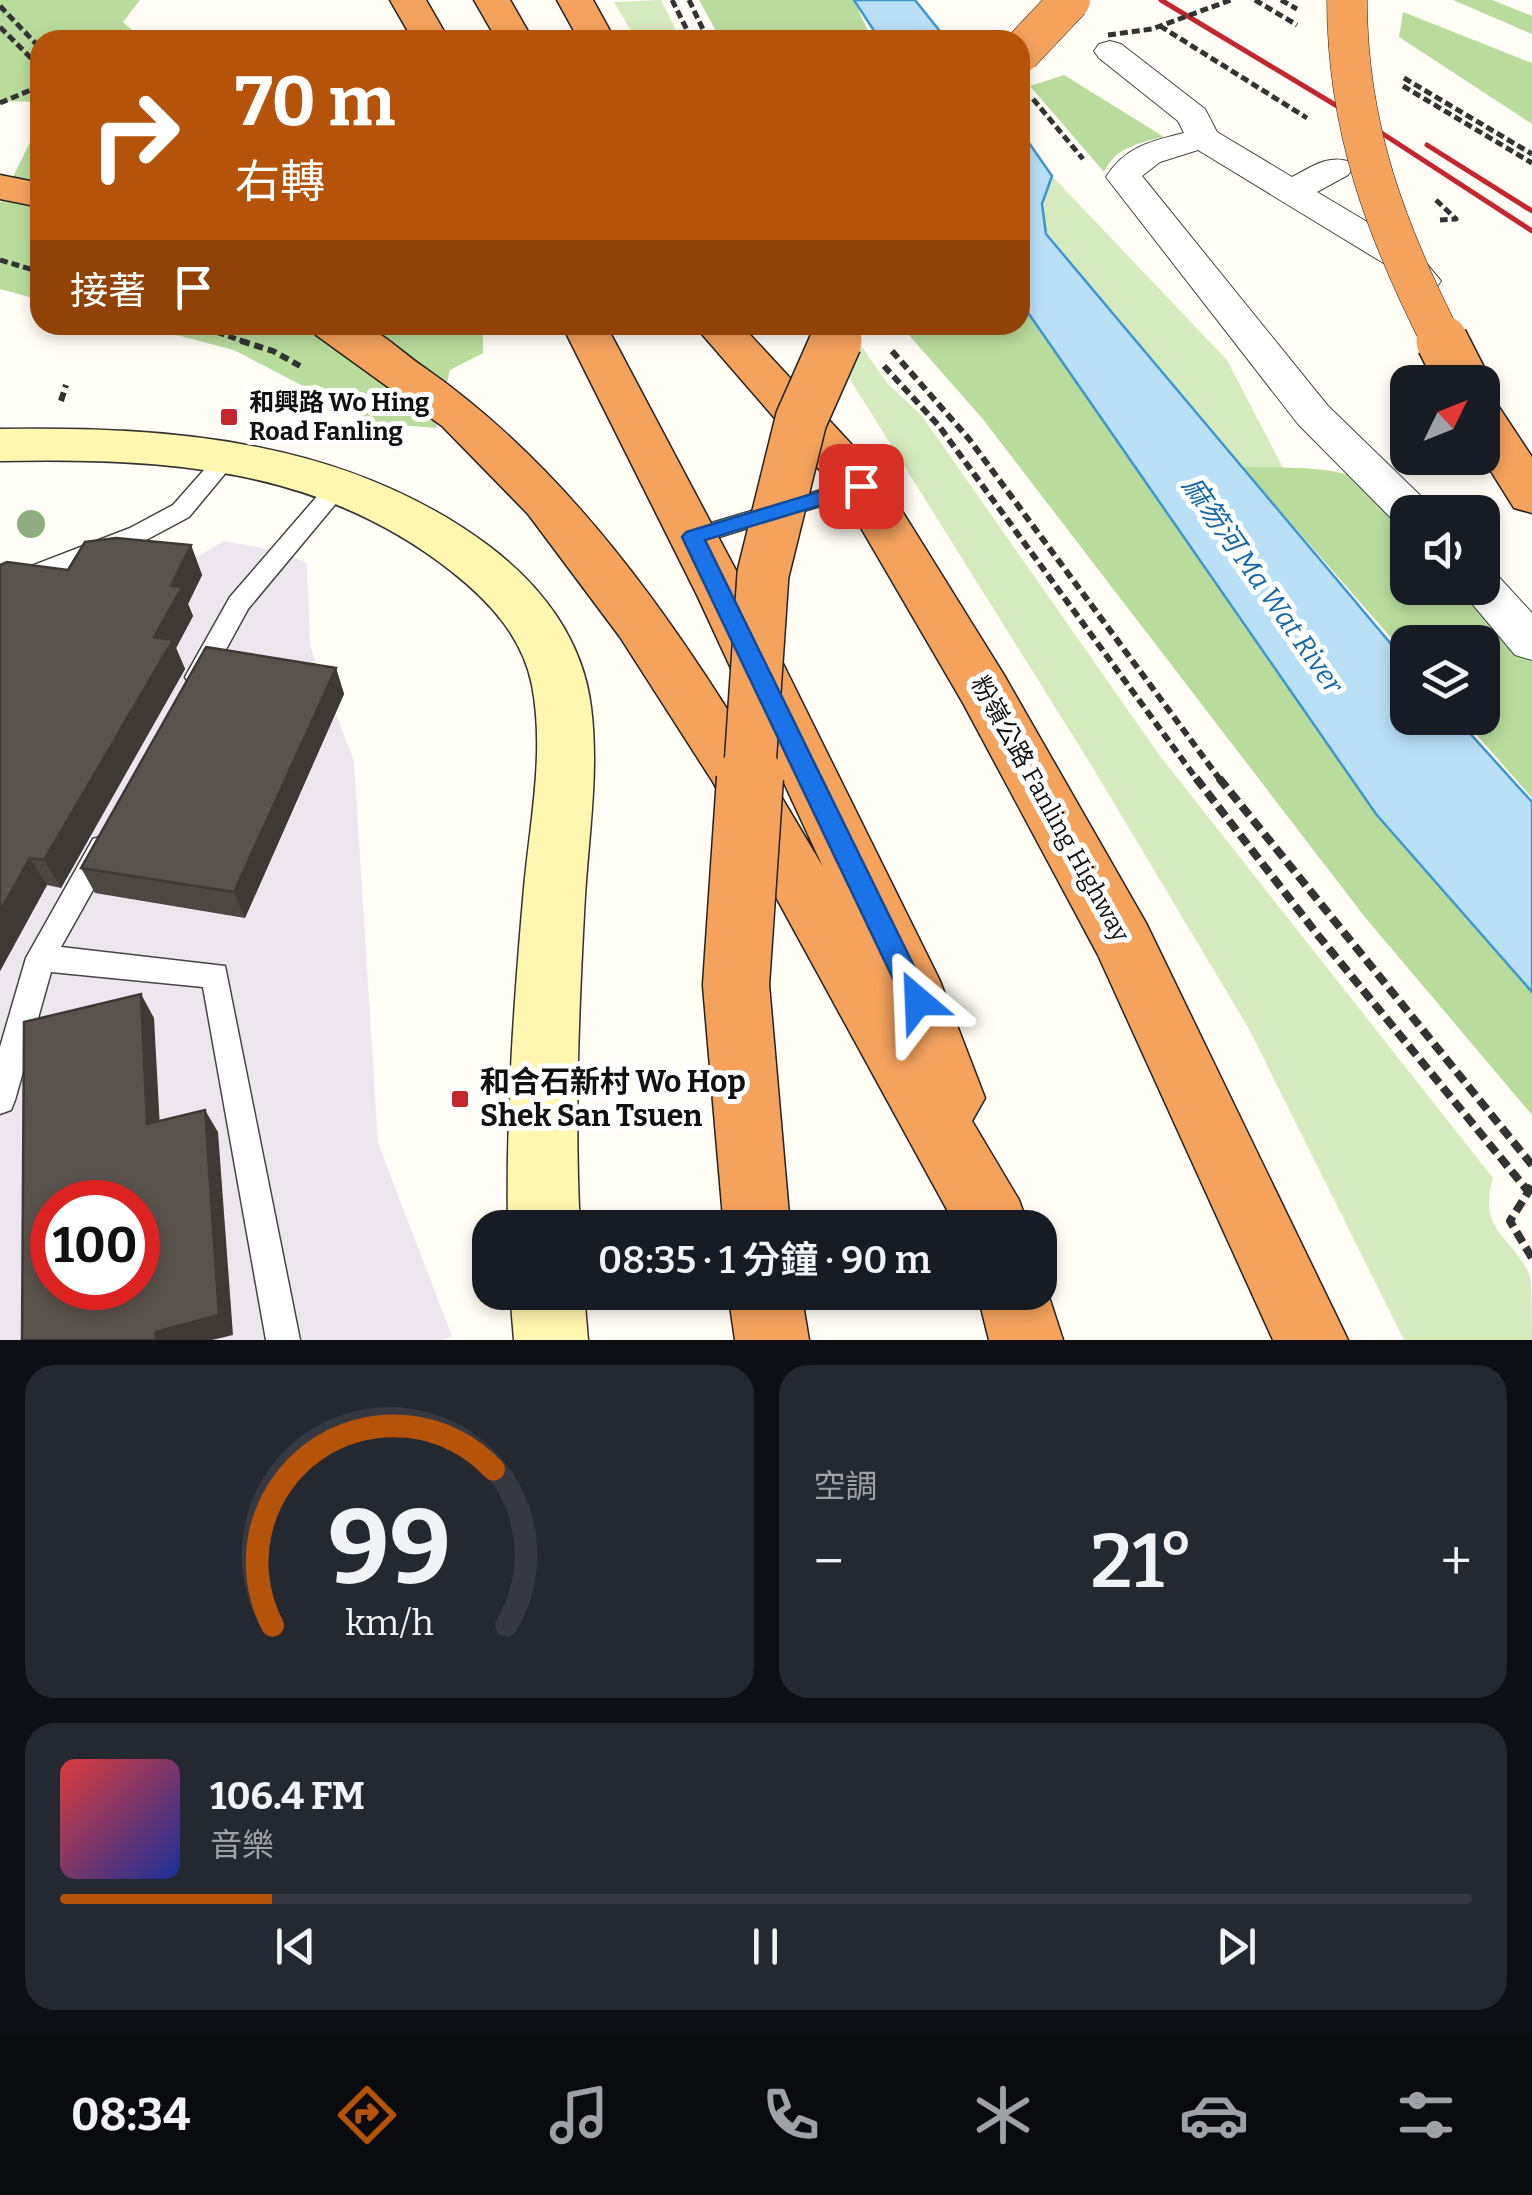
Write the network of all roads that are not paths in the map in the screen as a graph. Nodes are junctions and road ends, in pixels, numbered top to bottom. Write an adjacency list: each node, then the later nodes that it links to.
1 (408, 0): 7 (highway)
2 (492, 0): 8 (highway)
3 (576, 0): 9 (highway)
4 (585, 0): 10 (highway)
5 (1070, 0): 11 (highway, bridge)
6 (1347, 0): 24 (highway, bridge)
7 (425, 30)
8 (509, 30)
9 (591, 30)
10 (593, 30)
11 (1030, 42)
12 (1103, 44): 13 (street)
13 (1203, 138): 16 (street); 30 (street)
14 (1336, 168): 16 (street)
15 (0, 187): 17 (highway)
16 (1293, 190): 18 (street)
17 (30, 193)
18 (1448, 312)
19 (589, 335): 32 (highway)
20 (725, 335): 29 (highway, 粉嶺公路 Fanling Highway)
21 (774, 335): 29 (highway)
22 (867, 338): 41 (highway, bridge)
23 (323, 349): 42 (highway)
24 (1454, 365)
25 (0, 445): 27 (main road)
26 (1500, 446): 31 (highway)
27 (227, 458): 28 (main road); 33 (lane)
28 (340, 484): 36 (lane); 40 (main road)
29 (861, 486): 32 (lane); 51 (highway, 粉嶺公路 Fanling Highway)
30 (1394, 495)
31 (1532, 496)
32 (693, 537): 43 (highway)
33 (0, 587)
34 (1498, 605): 35 (street)
35 (1532, 642)
36 (182, 705)
37 (116, 823): 38 (lane)
38 (40, 958): 39 (lane); 47 (lane)
39 (0, 1100)
40 (544, 1210)
41 (755, 1210)
42 (986, 1210)
43 (990, 1210)
44 (549, 1310): 48 (main road)
45 (767, 1310): 49 (highway)
46 (1018, 1310): 50 (highway)
47 (283, 1340)
48 (551, 1340)
49 (772, 1340)
50 (1026, 1340)
51 (1311, 1340)

